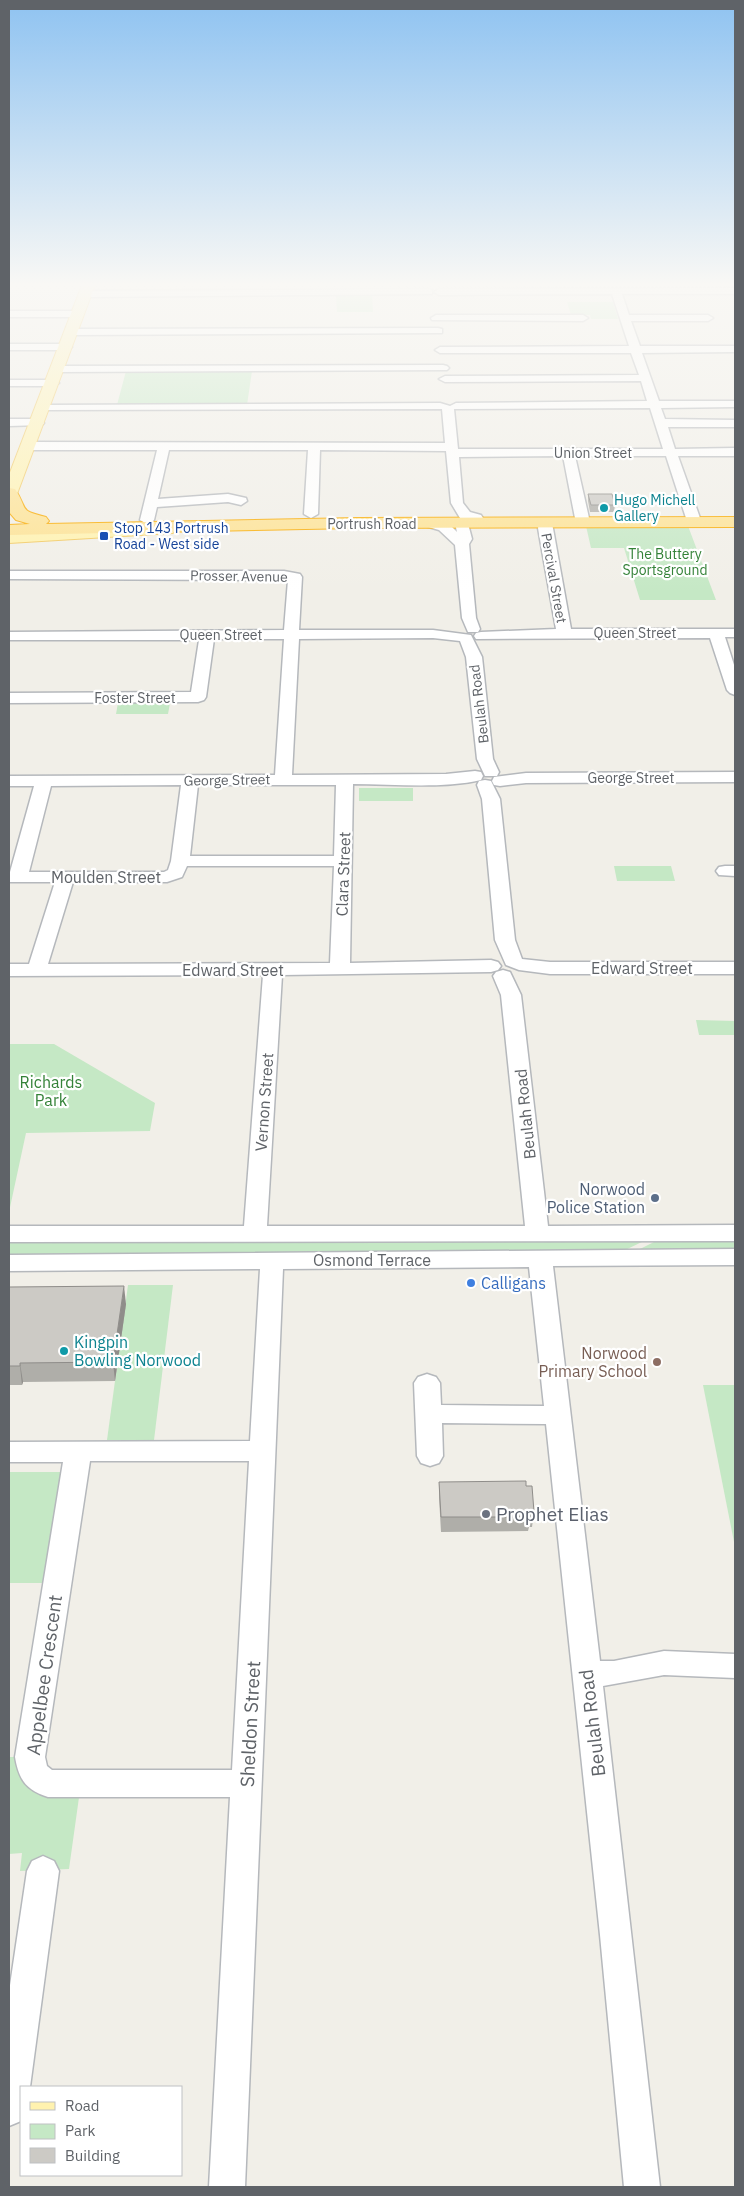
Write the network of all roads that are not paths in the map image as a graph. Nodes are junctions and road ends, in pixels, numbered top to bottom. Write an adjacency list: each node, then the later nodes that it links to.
1 (52, 387): 7 (main road)
2 (446, 387): 6 (street, Beulah Road)
3 (649, 387): 5 (street)
4 (735, 404): 5 (street)
5 (655, 405): 6 (street); 10 (street)
6 (448, 406): 7 (street); 15 (street, Beulah Road)
7 (44, 408): 9 (main road)
8 (9, 423): 9 (street)
9 (38, 423): 12 (main road)
10 (661, 423): 11 (street); 16 (street)
11 (735, 423)
12 (29, 446): 14 (street, Union Street); 19 (main road)
13 (314, 446): 14 (street, Union Street); 15 (street, Union Street); 23 (street)
14 (164, 447): 22 (street)
15 (451, 450): 18 (street, Union Street); 24 (street, Beulah Road)
16 (671, 452): 17 (street, Union Street); 18 (street, Union Street); 26 (street)
17 (735, 452)
18 (568, 453): 25 (street)
19 (15, 466): 20 (main road)
20 (9, 493): 30 (highway)
21 (233, 497): 22 (street)
22 (151, 503): 28 (street)
23 (311, 514)
24 (462, 516): 25 (highway, Portrush Road); 28 (highway, Portrush Road); 32 (highway, Portrush Road); 33 (highway, Portrush Road); 37 (street, Beulah Road)
25 (582, 518): 26 (highway, Portrush Road)
26 (693, 518): 27 (highway, Portrush Road)
27 (735, 518)
28 (147, 520): 30 (highway, Portrush Road)
29 (9, 522): 30 (highway, Portrush Road)
30 (40, 522)
31 (735, 522): 32 (highway, Portrush Road)
32 (543, 523): 39 (street, Percival Street)
33 (430, 524): 34 (highway, Portrush Road); 37 (street)
34 (186, 528): 35 (highway, Portrush Road); 36 (main road)
35 (9, 530)
36 (9, 538)
37 (462, 544): 40 (street, Beulah Road)
38 (9, 575): 44 (street, Prosser Avenue)
39 (564, 633): 40 (street, Queen Street); 41 (street, Queen Street)
40 (470, 634): 44 (street, Queen Street); 51 (street, Beulah Road)
41 (716, 634): 42 (street, Queen Street); 46 (street)
42 (735, 634)
43 (207, 635): 44 (street, Queen Street); 45 (street, Queen Street); 47 (street, Foster Street)
44 (293, 635): 49 (street, Prosser Avenue)
45 (9, 636)
46 (735, 690)
47 (9, 698)
48 (735, 777): 51 (street, George Street)
49 (283, 779): 50 (street, George Street); 52 (street, George Street)
50 (345, 779): 51 (street, George Street); 55 (street, Clara Street)
51 (488, 779): 64 (street, Beulah Road)
52 (190, 780): 54 (street, George Street); 56 (street)
53 (9, 781): 54 (street, George Street)
54 (44, 781): 57 (street)
55 (344, 861): 56 (street, Moulden Street); 60 (street, Clara Street)
56 (180, 862): 58 (street, Moulden Street)
57 (13, 878): 58 (street, Moulden Street)
58 (65, 878): 62 (street)
59 (735, 968): 64 (street, Edward Street)
60 (340, 969): 63 (street, Edward Street); 64 (street, Edward Street)
61 (9, 970): 62 (street, Edward Street)
62 (38, 970): 63 (street, Edward Street)
63 (272, 970): 68 (street, Vernon Street)
64 (507, 971): 65 (street, Beulah Road)
65 (538, 1233): 66 (street, Osmond Terrace); 68 (street, Osmond Terrace)
66 (735, 1233)
67 (9, 1234): 68 (street, Osmond Terrace)
68 (255, 1234)
69 (735, 1257): 70 (street, Osmond Terrace)
70 (540, 1259): 71 (street, Osmond Terrace); 75 (street, Beulah Road)
71 (272, 1260): 72 (street, Osmond Terrace); 76 (street, Sheldon Street)
72 (9, 1263)
73 (427, 1383): 74 (street)
74 (429, 1414): 75 (street); 79 (street)
75 (557, 1415): 81 (street, Beulah Road)
76 (263, 1451): 78 (street); 82 (street, Sheldon Street)
77 (9, 1452): 78 (street)
78 (78, 1452): 82 (street, Appelbee Crescent)
79 (430, 1456)
80 (735, 1666): 81 (street)
81 (586, 1674): 86 (street, Beulah Road)
82 (247, 1782): 85 (street, Sheldon Street)
83 (43, 1870): 84 (street)
84 (9, 2108)
85 (227, 2187)
86 (642, 2187)

